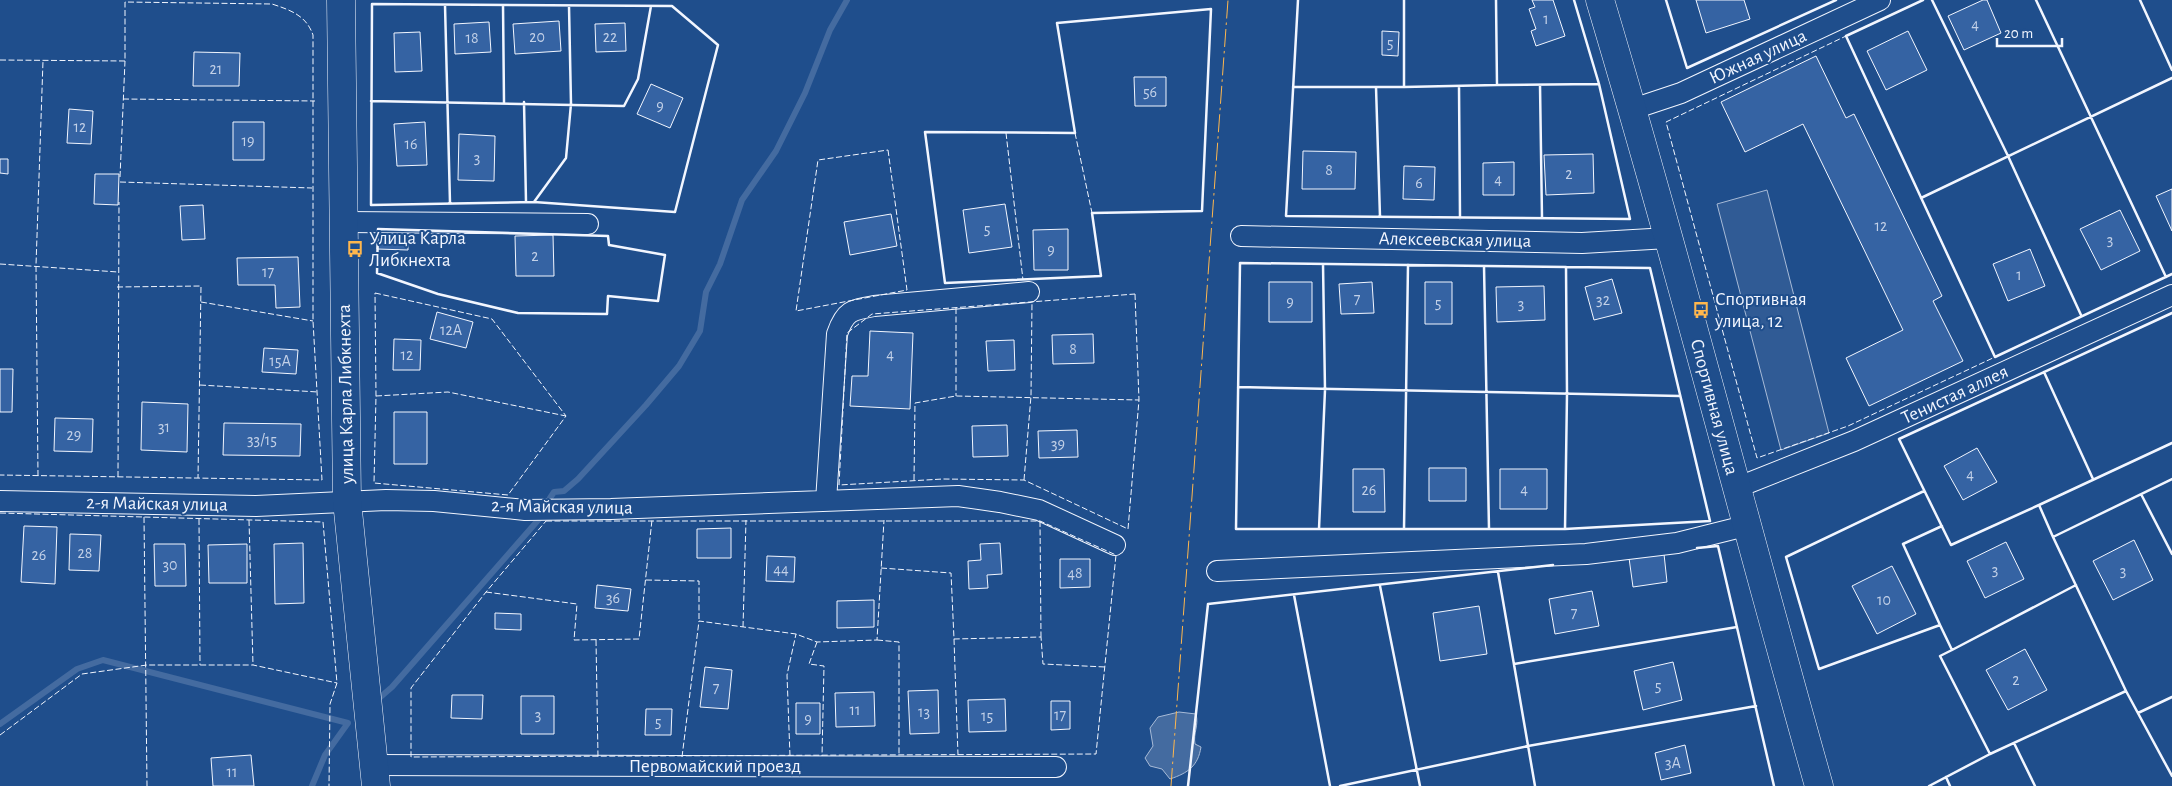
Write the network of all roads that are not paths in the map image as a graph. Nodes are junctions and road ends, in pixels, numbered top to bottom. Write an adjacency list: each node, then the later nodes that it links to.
1 (341, 0): 5 (street, улица Карла Либкнехта)
2 (1600, 0): 4 (street, Спортивная улица)
3 (1880, 0): 4 (street, Южная улица)
4 (1633, 109): 8 (street, Спортивная улица)
5 (344, 222): 6 (street); 13 (street, улица Карла Либкнехта)
6 (588, 224)
7 (1241, 236): 8 (street, Алексеевская улица)
8 (1668, 238): 11 (street, Спортивная улица)
9 (1029, 292): 14 (street)
10 (2172, 295): 11 (street, Тенистая аллея)
11 (1736, 488): 15 (street, Спортивная улица)
12 (0, 501): 13 (street, 2-я Майская улица)
13 (347, 501): 14 (street, 2-я Майская улица); 19 (street, улица Карла Либкнехта)
14 (826, 501): 16 (street, 2-я Майская улица)
15 (1746, 526): 17 (street); 20 (street, Спортивная улица)
16 (1115, 545)
17 (1217, 571)
18 (1056, 767): 19 (street, Первомайский проезд)
19 (375, 776)
20 (1819, 786)

